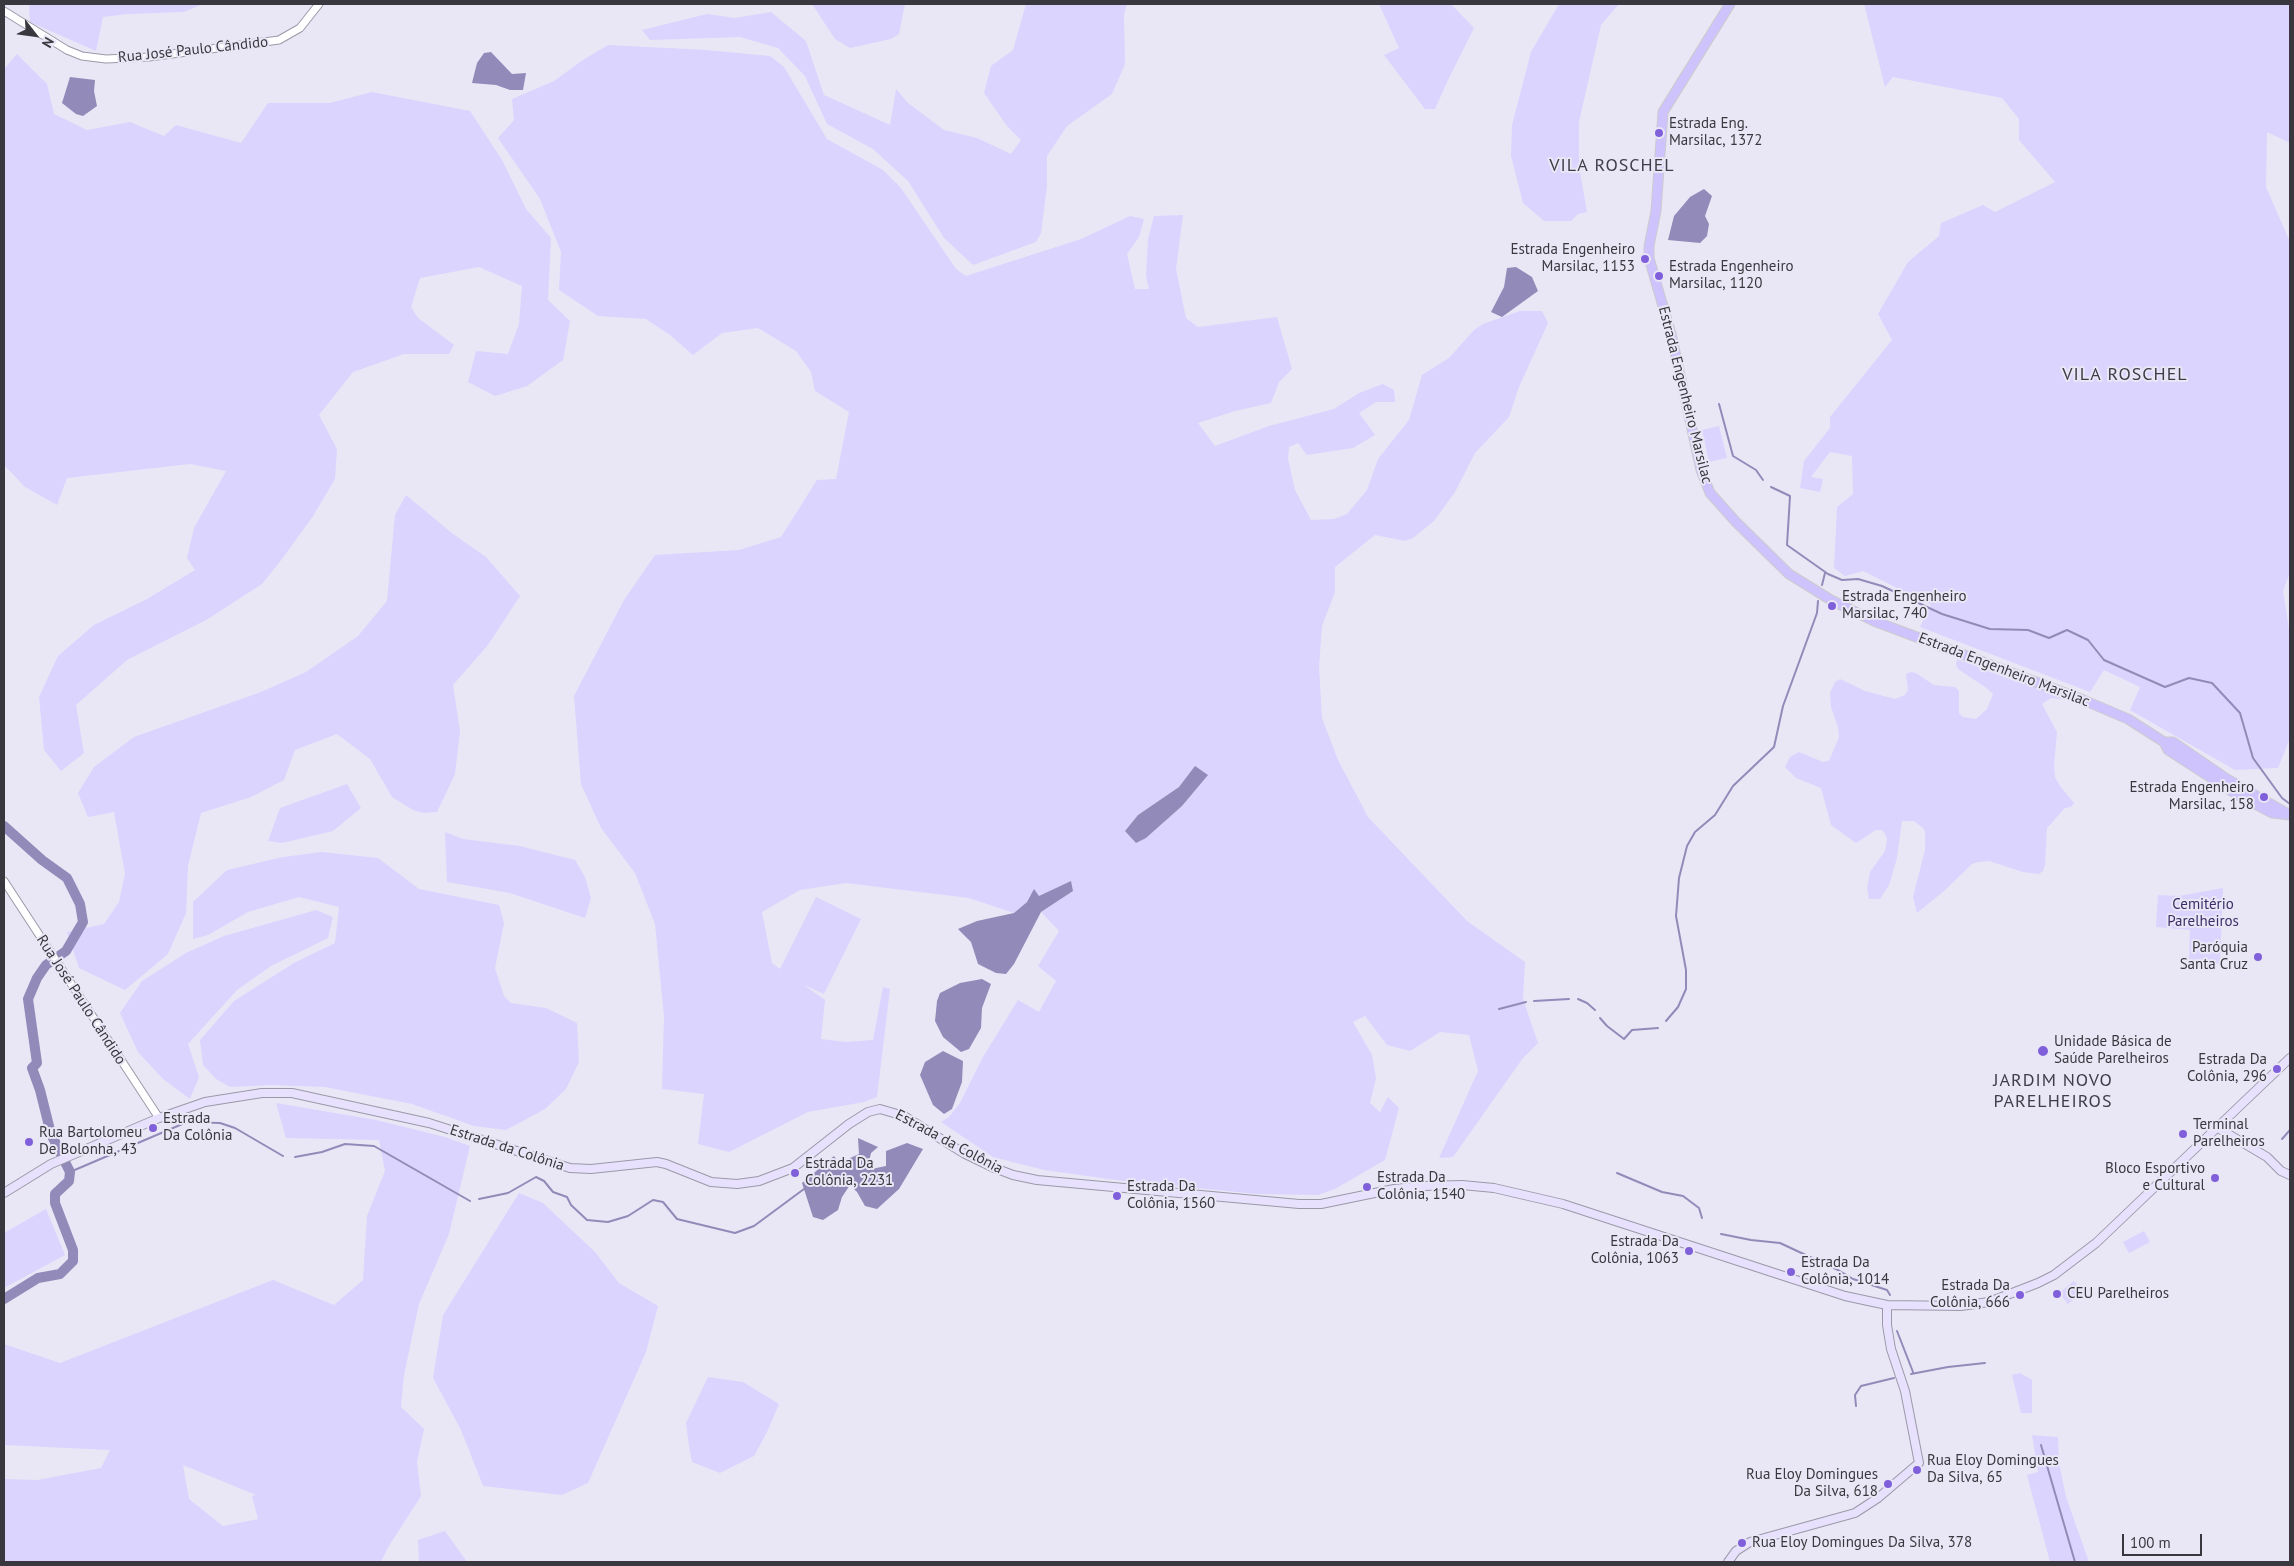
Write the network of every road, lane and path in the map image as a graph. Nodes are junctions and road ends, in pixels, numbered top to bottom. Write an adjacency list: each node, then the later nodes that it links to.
1 (319, 4): 3 (street, Rua José Paulo Cândido)
2 (1730, 4): 4 (main road, Estrada Engenheiro Marsilac)
3 (4, 11)
4 (2290, 815)
5 (4, 881): 7 (street, Rua José Paulo Cândido)
6 (2290, 1058): 8 (main road, Estrada da Colônia)
7 (160, 1118): 10 (main road, Estrada da Colônia); 11 (main road, Estrada da Colônia)
8 (2218, 1128): 9 (main road); 11 (main road, Estrada da Colônia)
9 (2290, 1175)
10 (4, 1193)
11 (1887, 1305): 12 (main road)
12 (1729, 1561)

